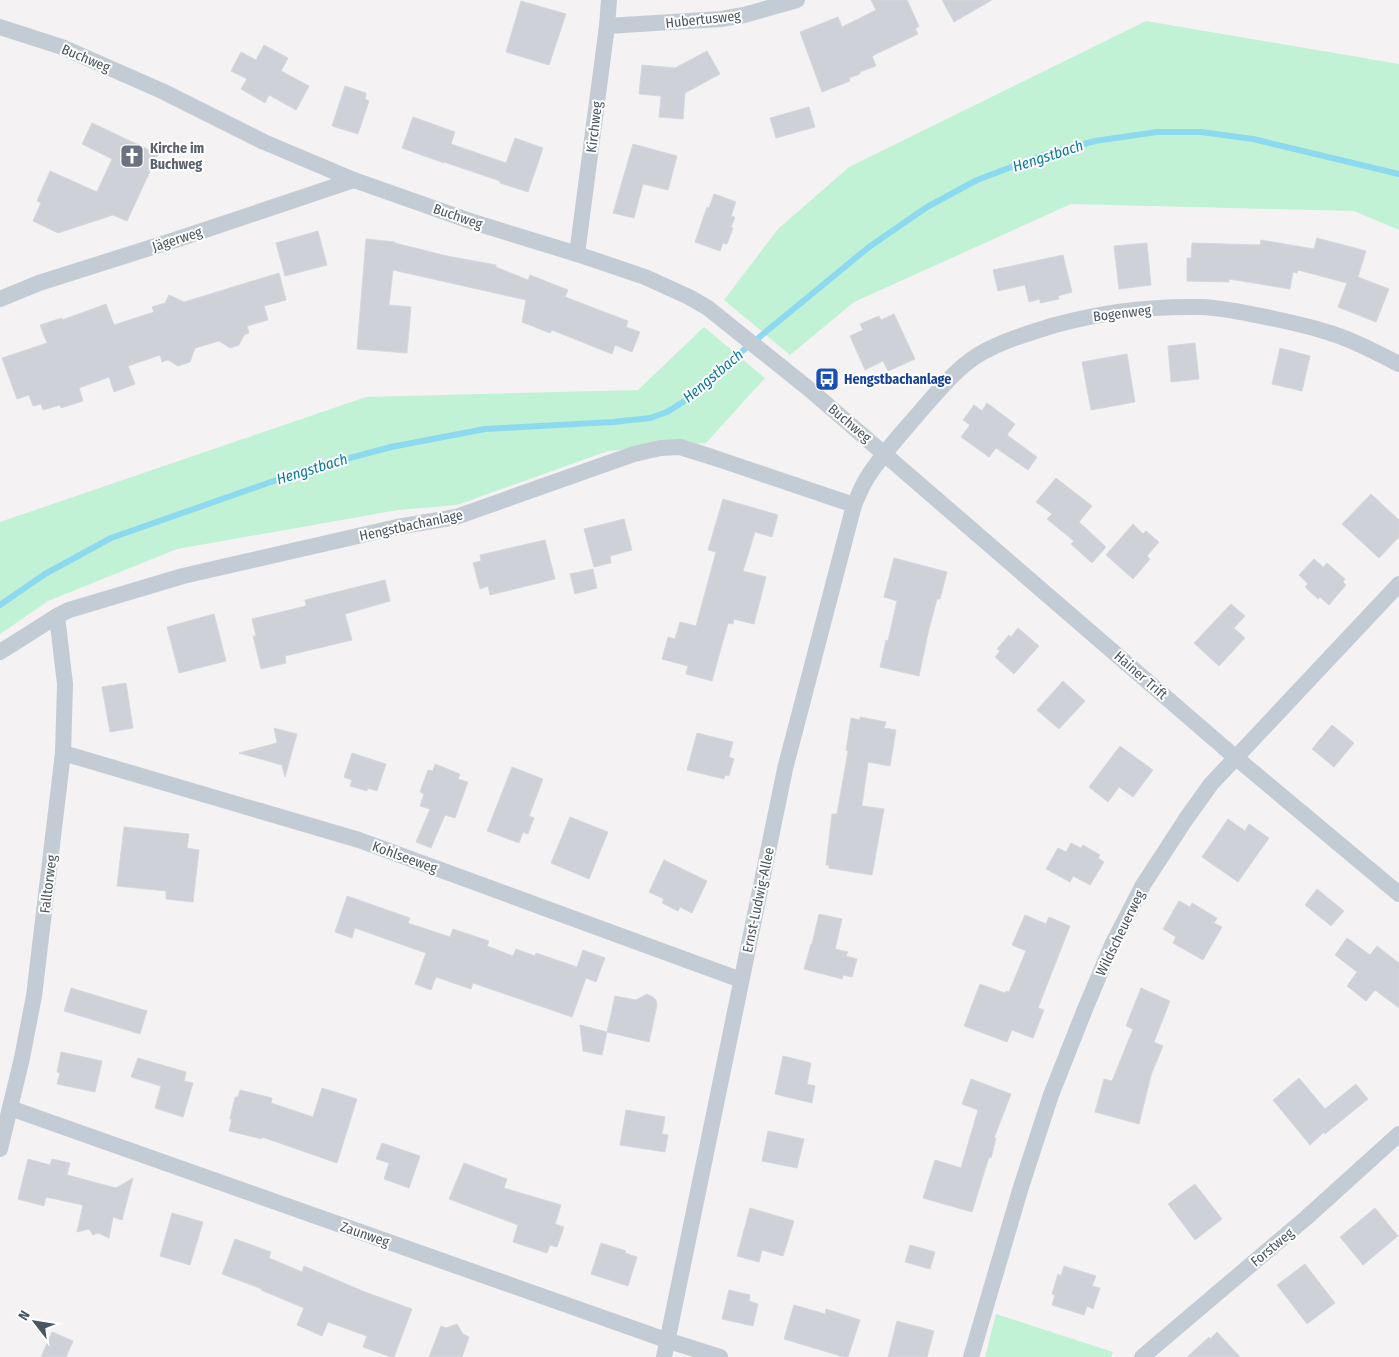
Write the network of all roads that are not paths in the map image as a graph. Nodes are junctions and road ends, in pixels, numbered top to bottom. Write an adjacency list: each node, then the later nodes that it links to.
1 (609, 0): 3 (street, Kirchweg)
2 (797, 0): 3 (street, Hubertusweg)
3 (607, 26): 6 (street, Kirchweg)
4 (0, 27): 5 (street, Buchweg)
5 (354, 180): 6 (street, Buchweg); 7 (street, Jägerweg)
6 (577, 254): 9 (street, Buchweg)
7 (0, 299)
8 (1399, 364): 9 (street, Bogenweg)
9 (885, 453): 10 (street, Ernst-Ludwig-Allee); 15 (street, Hainer Trift)
10 (854, 505): 12 (street, Hengstbachanlage); 17 (street, Ernst-Ludwig-Allee)
11 (1399, 584): 15 (street, Wildscheuerweg)
12 (57, 616): 13 (street, Hengstbachanlage); 14 (street, Falltorweg)
13 (0, 652)
14 (63, 753): 17 (street, Kohlseeweg); 18 (street, Falltorweg)
15 (1235, 757): 16 (street, Hainer Trift); 24 (street, Wildscheuerweg)
16 (1399, 894)
17 (741, 980): 21 (street, Ernst-Ludwig-Allee)
18 (10, 1108): 20 (street, Falltorweg); 21 (street, Zaunweg)
19 (1399, 1134): 25 (street, Forstweg)
20 (0, 1149)
21 (666, 1340): 22 (street, Ernst-Ludwig-Allee); 23 (street, Zaunweg)
22 (664, 1357)
23 (720, 1357)
24 (971, 1357)
25 (1142, 1357)

